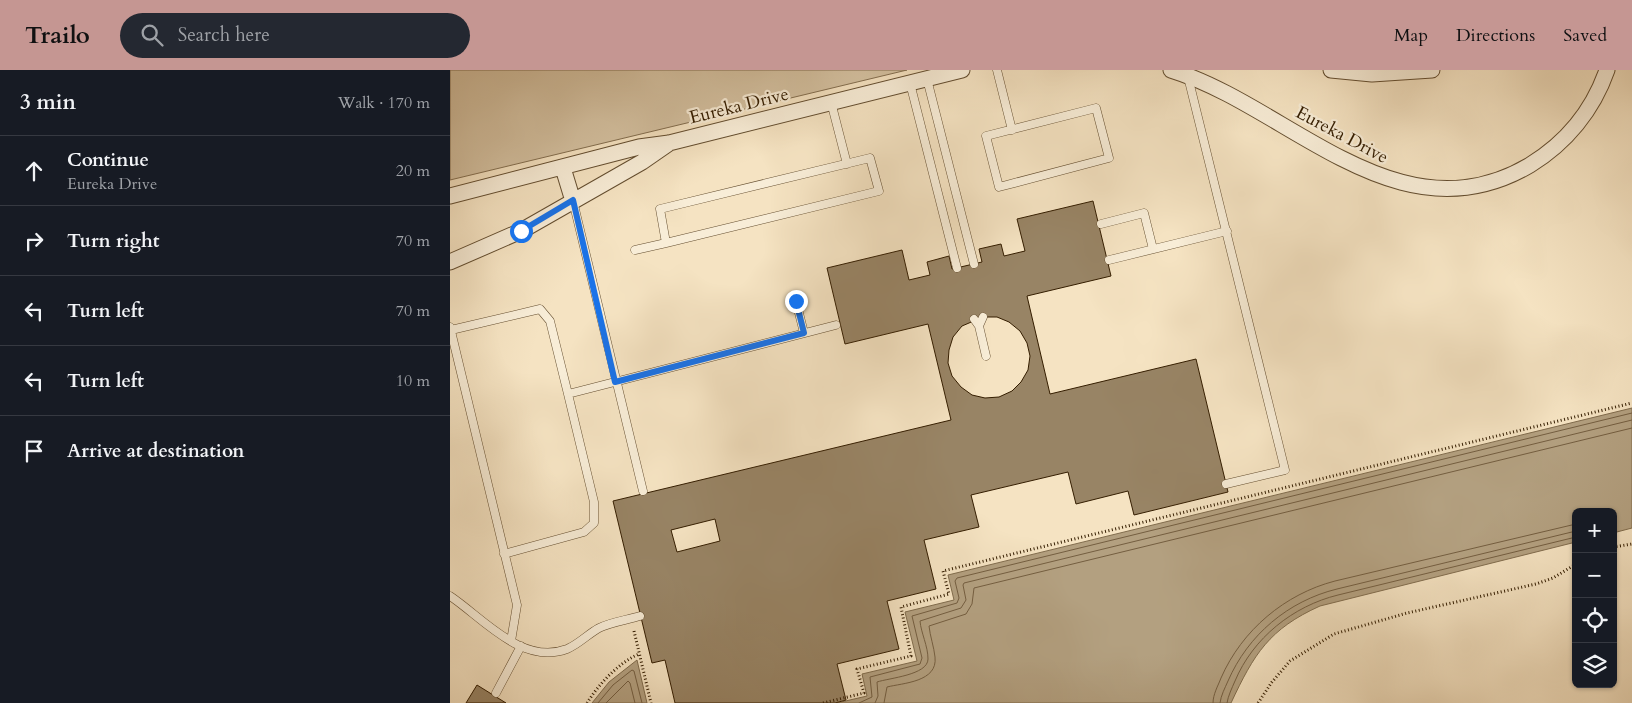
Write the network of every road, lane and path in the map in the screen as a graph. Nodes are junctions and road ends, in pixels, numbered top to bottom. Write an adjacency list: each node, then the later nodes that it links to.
1 (962, 70): 8 (street, Eureka Drive)
2 (997, 70): 11 (lane)
3 (1171, 70): 7 (street, Eureka Drive)
4 (1331, 70): 5 (street)
5 (1432, 70)
6 (1607, 70): 7 (street, Eureka Drive)
7 (1188, 73): 18 (lane)
8 (927, 79): 9 (street, Eureka Drive); 24 (lane)
9 (910, 83): 10 (street, Eureka Drive); 25 (lane)
10 (831, 102): 12 (street, Eureka Drive); 13 (lane)
11 (1012, 130): 11 (lane)
12 (670, 142): 14 (street, Eureka Drive); 16 (street, Eureka Drive)
13 (846, 164): 19 (lane); 19 (lane)
14 (563, 168): 15 (street, Eureka Drive); 16 (street)
15 (450, 196)
16 (573, 200): 23 (street, Eureka Drive); 32 (lane)
17 (1101, 224): 20 (lane)
18 (1227, 231): 20 (lane); 35 (lane)
19 (666, 243): 21 (lane)
20 (1153, 249): 22 (lane)
21 (636, 250)
22 (1109, 260)
23 (450, 262)
24 (974, 264)
25 (956, 268)
26 (796, 301): 30 (lane)
27 (983, 317): 31 (lane)
28 (836, 325): 30 (lane)
29 (450, 329): 33 (lane); 39 (lane)
30 (804, 333): 32 (lane)
31 (986, 356)
32 (615, 382): 33 (lane); 36 (lane)
33 (568, 394): 39 (lane)
34 (1632, 403): 50 (path)
35 (1226, 484)
36 (643, 491)
37 (1632, 544): 38 (path)
38 (1617, 546)
39 (504, 554): 44 (lane)
40 (1572, 566): 51 (path)
41 (450, 596): 44 (lane)
42 (640, 616): 45 (lane)
43 (636, 640): 46 (path)
44 (512, 641): 45 (lane)
45 (521, 646): 47 (lane)
46 (639, 654): 48 (path); 49 (path)
47 (496, 693)
48 (587, 703)
49 (651, 703)
50 (823, 703)
51 (1258, 703)

